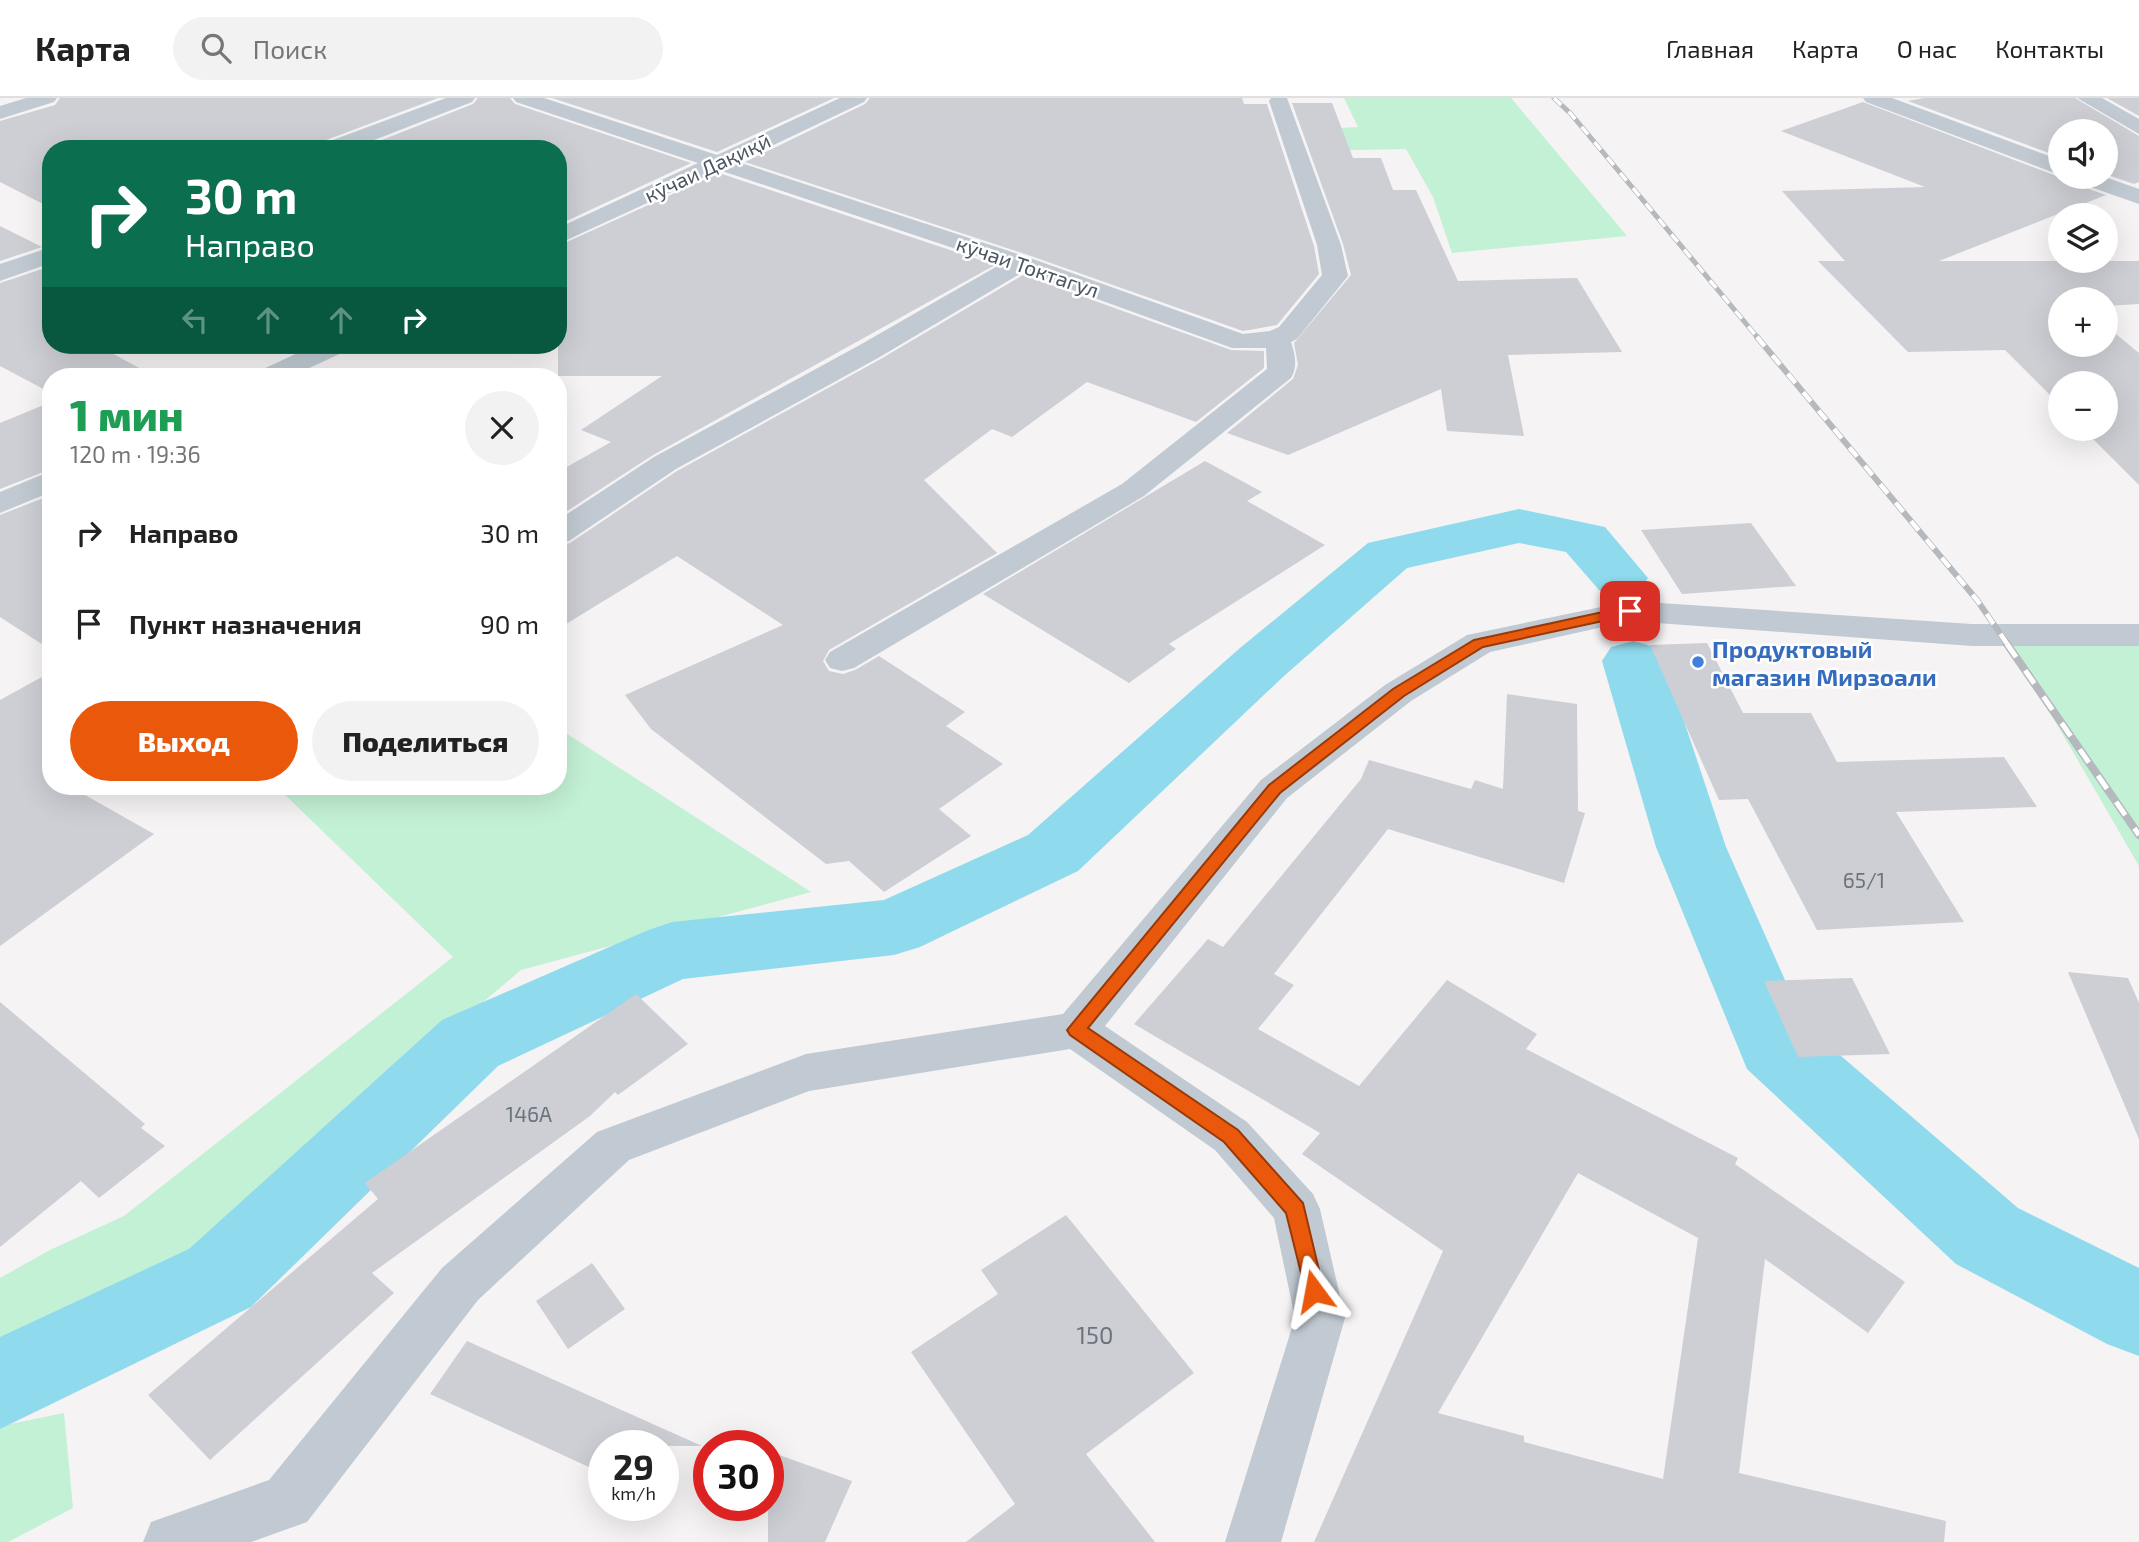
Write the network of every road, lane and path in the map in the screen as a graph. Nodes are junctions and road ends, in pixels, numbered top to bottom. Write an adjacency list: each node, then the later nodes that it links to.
1 (47, 98): 8 (street)
2 (465, 98): 10 (street)
3 (523, 98): 11 (street, кӯчаи Токтагул)
4 (857, 98): 11 (street, кӯчаи Дақиқӣ)
5 (1873, 98): 12 (street)
6 (2087, 98): 9 (street)
7 (1279, 102): 19 (street)
8 (0, 113)
9 (2139, 128)
10 (354, 140)
11 (718, 160): 15 (street, кӯчаи Дақиқӣ); 17 (street, кӯчаи Токтагул)
12 (2048, 164)
13 (2117, 189): 14 (street)
14 (2139, 197)
15 (567, 233)
16 (42, 257): 18 (street)
17 (1021, 263): 19 (street, кӯчаи Токтагул); 24 (street)
18 (0, 273)
19 (1276, 339): 26 (street)
20 (317, 354): 21 (street)
21 (288, 368)
22 (42, 485): 23 (street)
23 (0, 504)
24 (567, 528)
25 (2139, 635): 27 (street)
26 (842, 660)
27 (1076, 1030): 28 (street); 29 (street)
28 (170, 1542)
29 (1253, 1542)

